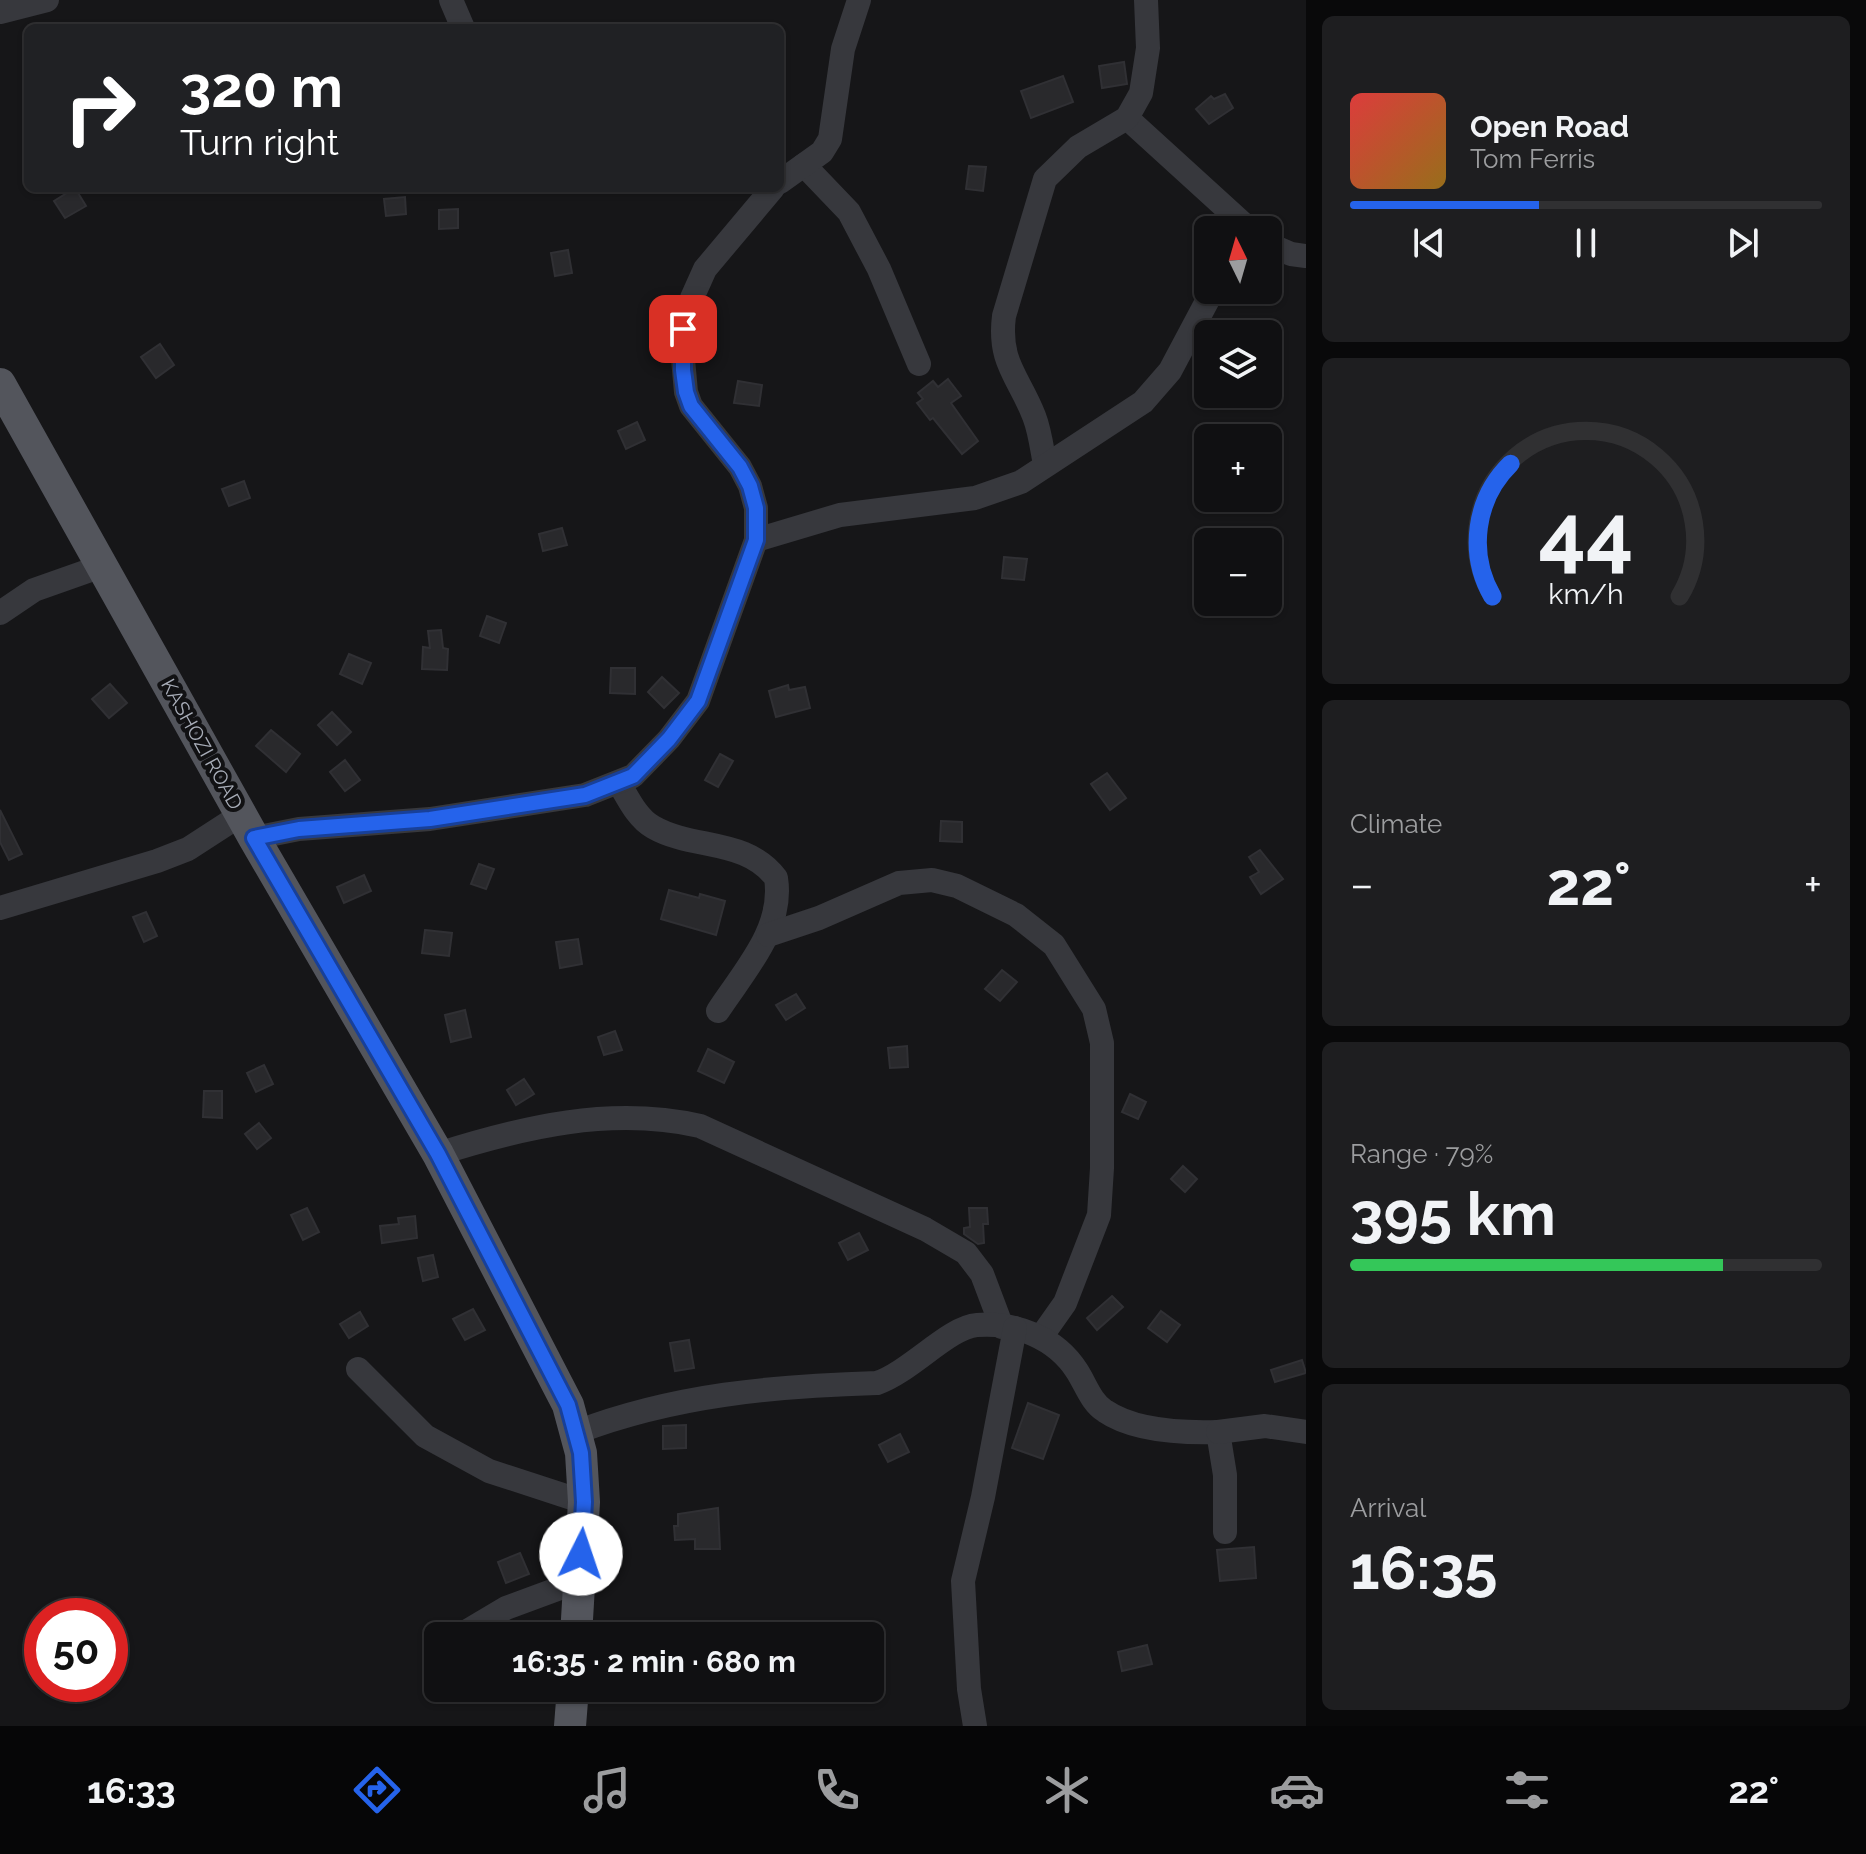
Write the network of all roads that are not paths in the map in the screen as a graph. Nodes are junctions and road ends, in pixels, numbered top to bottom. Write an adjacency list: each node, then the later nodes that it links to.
1 (47, 0): 5 (street)
2 (451, 0): 6 (street)
3 (859, 0): 8 (street)
4 (1146, 0): 7 (street)
5 (0, 12)
6 (461, 24)
7 (1127, 118): 11 (street); 17 (street)
8 (804, 165): 9 (street); 15 (street)
9 (784, 179)
10 (770, 192): 18 (street)
11 (1235, 216)
12 (1282, 250): 13 (street)
13 (1306, 256)
14 (1203, 304): 17 (street)
15 (919, 364)
16 (0, 384): 19 (main road, KASHOZI ROAD)
17 (1045, 465): 18 (street)
18 (756, 540): 21 (street)
19 (102, 566): 20 (street); 22 (main road, KASHOZI ROAD)
20 (0, 613)
21 (619, 783): 22 (street); 24 (street)
22 (248, 826): 23 (street); 26 (main road, KASHOZI ROAD)
23 (0, 908)
24 (768, 935): 25 (street); 28 (street)
25 (718, 1011)
26 (438, 1154): 27 (street); 30 (main road, KASHOZI ROAD)
27 (1009, 1327): 28 (street); 30 (street); 40 (street)
28 (1041, 1337): 31 (street)
29 (358, 1369): 33 (street)
30 (577, 1432): 33 (main road, KASHOZI ROAD)
31 (1218, 1432): 32 (street); 34 (street)
32 (1306, 1432)
33 (584, 1502): 35 (main road, KASHOZI ROAD)
34 (1225, 1532)
35 (579, 1581): 36 (street); 37 (main road, KASHOZI ROAD)
36 (482, 1622)
37 (577, 1622)
38 (572, 1702): 39 (main road)
39 (570, 1726)
40 (975, 1726)

